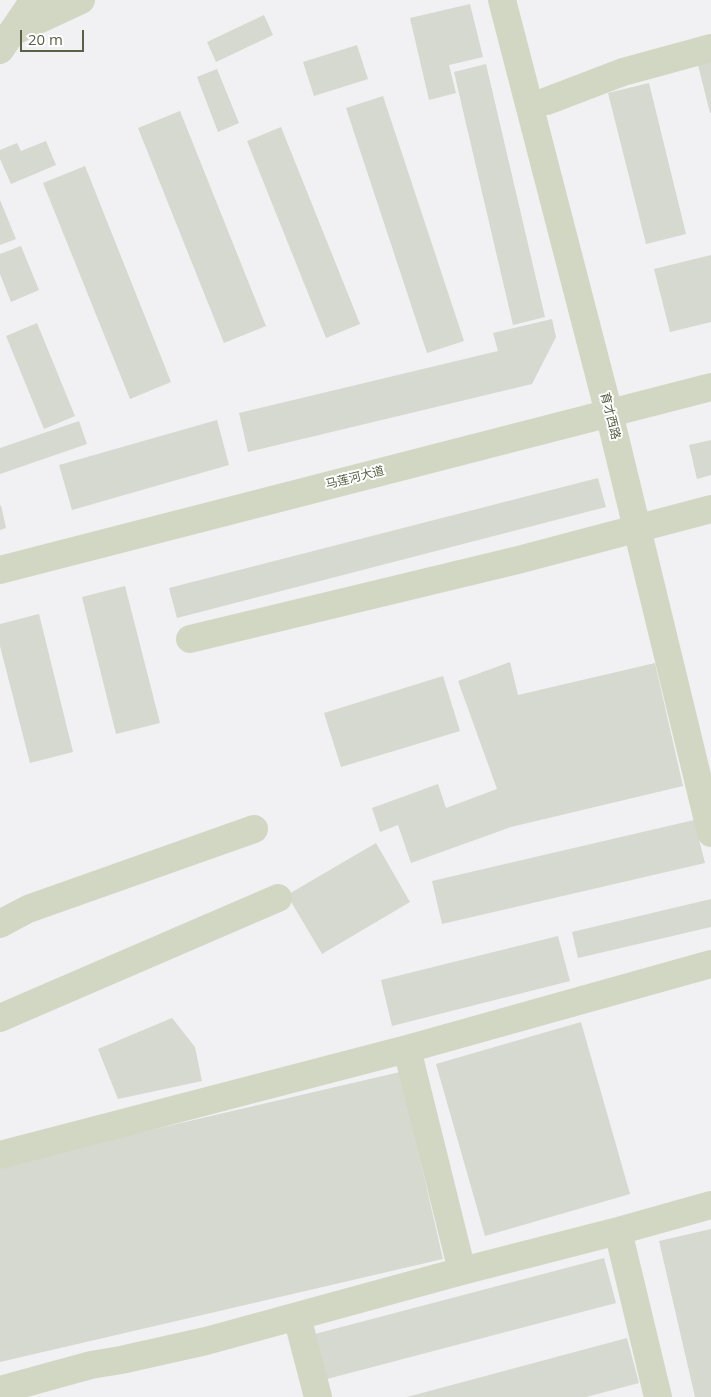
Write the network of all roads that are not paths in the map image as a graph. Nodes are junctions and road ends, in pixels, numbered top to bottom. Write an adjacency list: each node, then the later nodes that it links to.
1 (34, 0): 5 (street)
2 (80, 0): 5 (street)
3 (502, 0): 10 (street, 育才西路)
4 (521, 0): 7 (street, 育才西路)
5 (6, 41)
6 (711, 48): 7 (street)
7 (547, 101): 10 (street, 育才西路)
8 (711, 387): 10 (street, 马莲河大道)
9 (711, 406): 10 (street, 马莲河大道)
10 (620, 419): 12 (street, 育才西路); 13 (street, 马莲河大道); 14 (street, 马莲河大道)
11 (711, 509): 12 (street)
12 (647, 526): 15 (street); 16 (street, 育才西路); 18 (street, 育才西路)
13 (0, 570)
14 (0, 589)
15 (190, 639)
16 (711, 754)
17 (254, 829): 20 (street)
18 (711, 833)
19 (278, 898): 22 (street)
20 (0, 924)
21 (711, 964): 23 (street)
22 (0, 1018)
23 (407, 1049): 24 (street); 27 (street)
24 (0, 1155)
25 (711, 1205): 26 (street)
26 (618, 1231): 27 (street); 31 (street)
27 (462, 1271): 28 (street)
28 (297, 1317): 29 (street); 30 (street)
29 (0, 1390)
30 (318, 1397)
31 (658, 1397)

